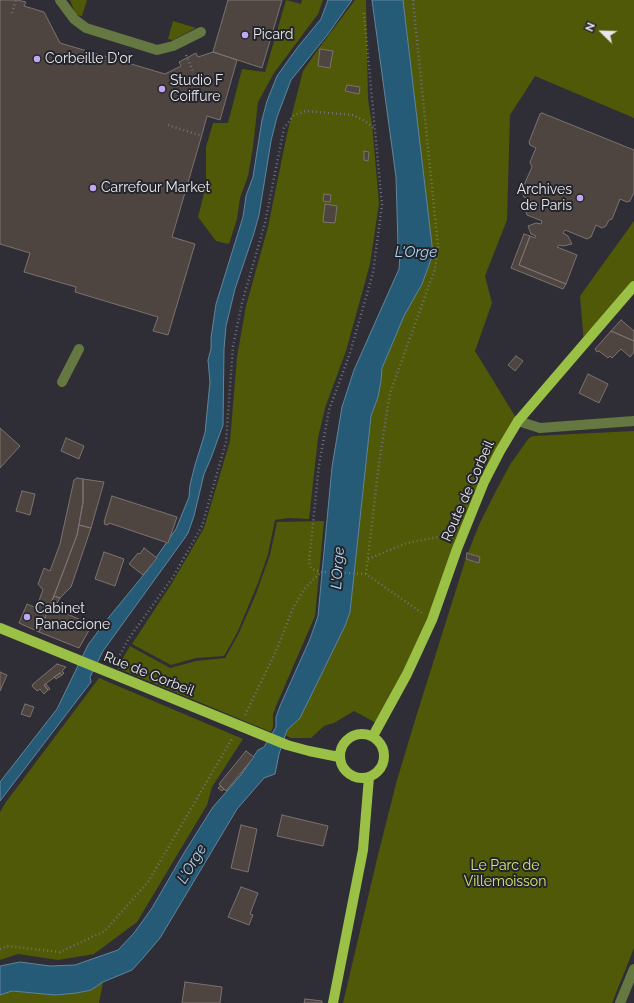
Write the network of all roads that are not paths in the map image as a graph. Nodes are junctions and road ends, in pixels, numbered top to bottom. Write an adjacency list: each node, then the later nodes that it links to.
1 (60, 0): 2 (street)
2 (201, 32)
3 (634, 286): 6 (main road, Route de Corbeil)
4 (79, 349): 5 (street)
5 (62, 382)
6 (518, 421): 7 (street); 9 (main road, Route de Corbeil)
7 (634, 421)
8 (2, 630): 10 (main road, Rue de Corbeil)
9 (373, 736): 10 (main road); 11 (main road)
10 (339, 757): 11 (main road)
11 (369, 777): 13 (main road)
12 (634, 969): 14 (street)
13 (332, 1003)
14 (620, 1003)

